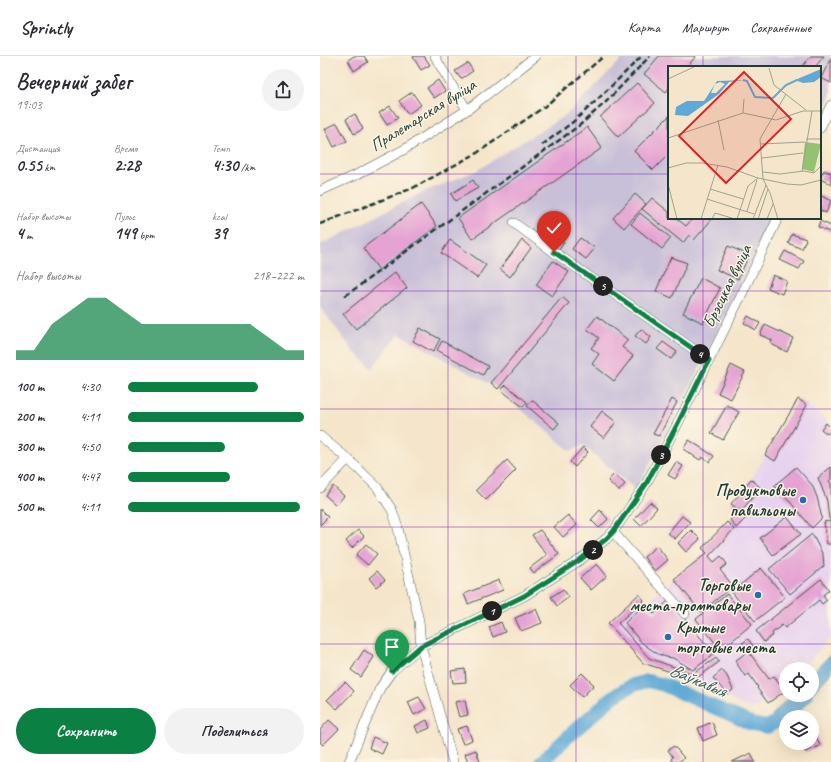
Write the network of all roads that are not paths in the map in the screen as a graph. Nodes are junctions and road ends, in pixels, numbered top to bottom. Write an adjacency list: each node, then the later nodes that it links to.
1 (435, 56): 4 (street)
2 (536, 56): 4 (street, Пралетарская вуліца)
3 (831, 105): 5 (street)
4 (467, 110): 6 (street, Пралетарская вуліца)
5 (821, 126)
6 (320, 191)
7 (778, 219): 9 (street, Брэсцкая вуліца)
8 (514, 223): 9 (street)
9 (709, 360): 13 (street, Брэсцкая вуліца)
10 (320, 436): 11 (street)
11 (348, 459): 12 (street); 15 (street)
12 (320, 488)
13 (613, 532): 14 (street); 15 (street, Брэсцкая вуліца)
14 (685, 614)
15 (421, 646): 16 (street, Брэсцкая вуліца); 17 (street)
16 (350, 762)
17 (453, 762)

